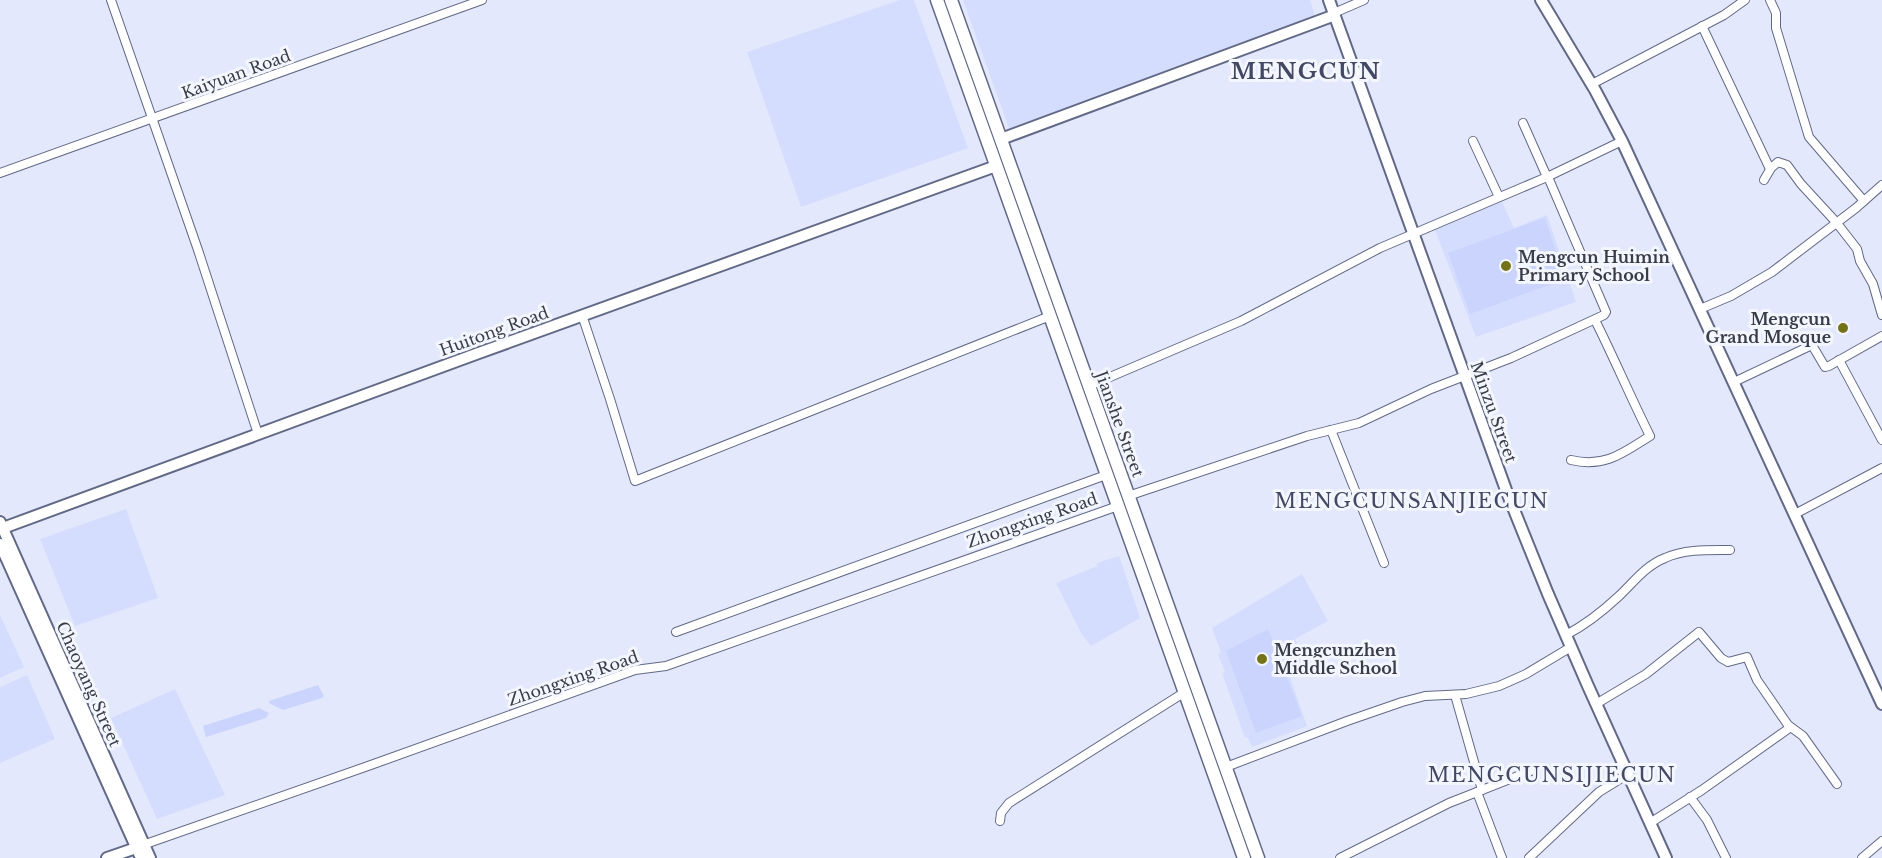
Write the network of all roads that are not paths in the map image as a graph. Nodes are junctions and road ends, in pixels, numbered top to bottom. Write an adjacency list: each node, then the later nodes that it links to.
1 (111, 0): 13 (street)
2 (482, 0): 13 (street, Kaiyuan Road)
3 (937, 0): 18 (main road, Jianshe Street)
4 (951, 0): 15 (main road, Jianshe Street)
5 (1329, 0): 10 (street, Minzu Street)
6 (1364, 0): 10 (street)
7 (1541, 0): 12 (street)
8 (1745, 0): 11 (street)
9 (1770, 0): 25 (street)
10 (1334, 14): 15 (street); 27 (street, Minzu Street)
11 (1702, 26): 12 (street); 19 (street)
12 (1592, 84): 17 (street)
13 (152, 118): 20 (street, Kaiyuan Road); 39 (street)
14 (1523, 123): 21 (street)
15 (1001, 139): 37 (main road, Jianshe Street)
16 (1473, 141): 24 (street)
17 (1622, 141): 21 (street); 28 (street)
18 (996, 166): 29 (street, Huitong Road); 31 (main road, Jianshe Street)
19 (1770, 170): 22 (street); 26 (street)
20 (0, 173)
21 (1548, 177): 24 (street); 32 (street)
22 (1764, 180)
23 (1882, 185): 25 (street)
24 (1499, 198): 27 (street)
25 (1864, 201): 26 (street)
26 (1836, 222): 28 (street); 30 (street)
27 (1413, 234): 35 (street, Minzu Street); 37 (street)
28 (1700, 309): 36 (street)
29 (582, 315): 31 (street); 39 (street, Huitong Road)
30 (1882, 315)
31 (1050, 316): 43 (main road, Jianshe Street)
32 (1595, 320): 35 (street); 41 (street)
33 (1882, 336): 34 (street)
34 (1839, 360): 36 (street); 40 (street)
35 (1464, 375): 38 (street); 52 (street, Minzu Street)
36 (1734, 382): 46 (street)
37 (1089, 386): 44 (main road, Jianshe Street)
38 (1331, 430): 44 (street); 50 (street)
39 (258, 434): 47 (street, Huitong Road)
40 (1882, 440)
41 (1571, 460)
42 (1882, 468): 46 (street)
43 (1106, 475): 45 (main road, Jianshe Street); 51 (street)
44 (1128, 496): 59 (main road, Jianshe Street)
45 (1118, 506): 54 (main road, Jianshe Street); 68 (street, Zhongxing Road)
46 (1795, 514): 56 (street)
47 (1, 525): 68 (street, Chaoyang Street)
48 (0, 544): 68 (street, Chaoyang Street)
49 (1730, 550): 52 (street)
50 (1384, 563)
51 (676, 632)
52 (1566, 635): 53 (street, Minzu Street)
53 (1571, 647): 55 (street); 57 (street, Minzu Street)
54 (1185, 692): 65 (street); 71 (main road, Jianshe Street)
55 (1455, 695): 59 (street); 63 (street)
56 (1882, 702)
57 (1596, 704): 58 (street); 61 (street, Minzu Street)
58 (1788, 725): 62 (street); 64 (street)
59 (1226, 767): 72 (main road, Jianshe Street)
60 (1533, 770): 63 (street)
61 (1628, 774): 66 (street, Minzu Street); 75 (street)
62 (1837, 784)
63 (1479, 791): 73 (street); 74 (street)
64 (1690, 798): 66 (street); 77 (street)
65 (1000, 821)
66 (1650, 823): 76 (street, Minzu Street)
67 (1882, 841): 78 (street)
68 (140, 850): 69 (street, Zhongxing Road); 70 (street, Chaoyang Street)
69 (107, 858)
70 (150, 858)
71 (1244, 858)
72 (1258, 858)
73 (1340, 858)
74 (1502, 858)
75 (1529, 858)
76 (1666, 858)
77 (1726, 858)
78 (1862, 858)

